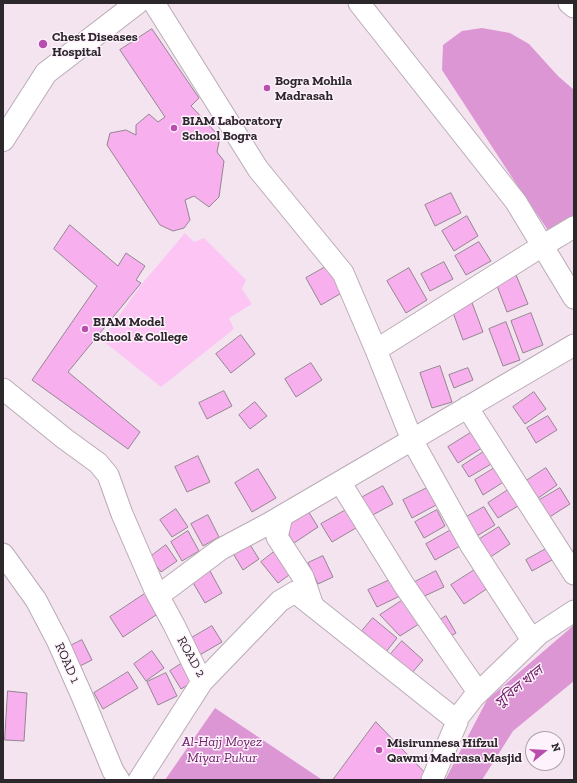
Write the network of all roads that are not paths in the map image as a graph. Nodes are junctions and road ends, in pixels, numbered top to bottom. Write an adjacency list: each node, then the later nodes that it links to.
1 (137, 3): 6 (main road)
2 (154, 3): 11 (street)
3 (359, 3): 8 (street)
4 (569, 3): 5 (street)
5 (574, 7)
6 (3, 140)
7 (574, 227): 8 (street)
8 (542, 246): 9 (street); 11 (street)
9 (574, 298)
10 (574, 345): 13 (street)
11 (376, 350): 14 (street)
12 (3, 389): 19 (street, ROAD 2)
13 (467, 407): 14 (street); 18 (street)
14 (412, 440): 15 (street); 22 (street)
15 (340, 482): 16 (street); 24 (street)
16 (282, 516): 19 (street); 20 (street)
17 (3, 554): 26 (street, ROAD 1)
18 (574, 574)
19 (158, 596): 23 (street, ROAD 2)
20 (313, 606): 23 (street, ROAD 2); 25 (street, ROAD 2)
21 (574, 611): 22 (street)
22 (532, 640): 24 (street)
23 (202, 682): 27 (street)
24 (478, 692): 25 (street)
25 (456, 720): 28 (street)
26 (119, 780)
27 (139, 780)
28 (432, 780)

